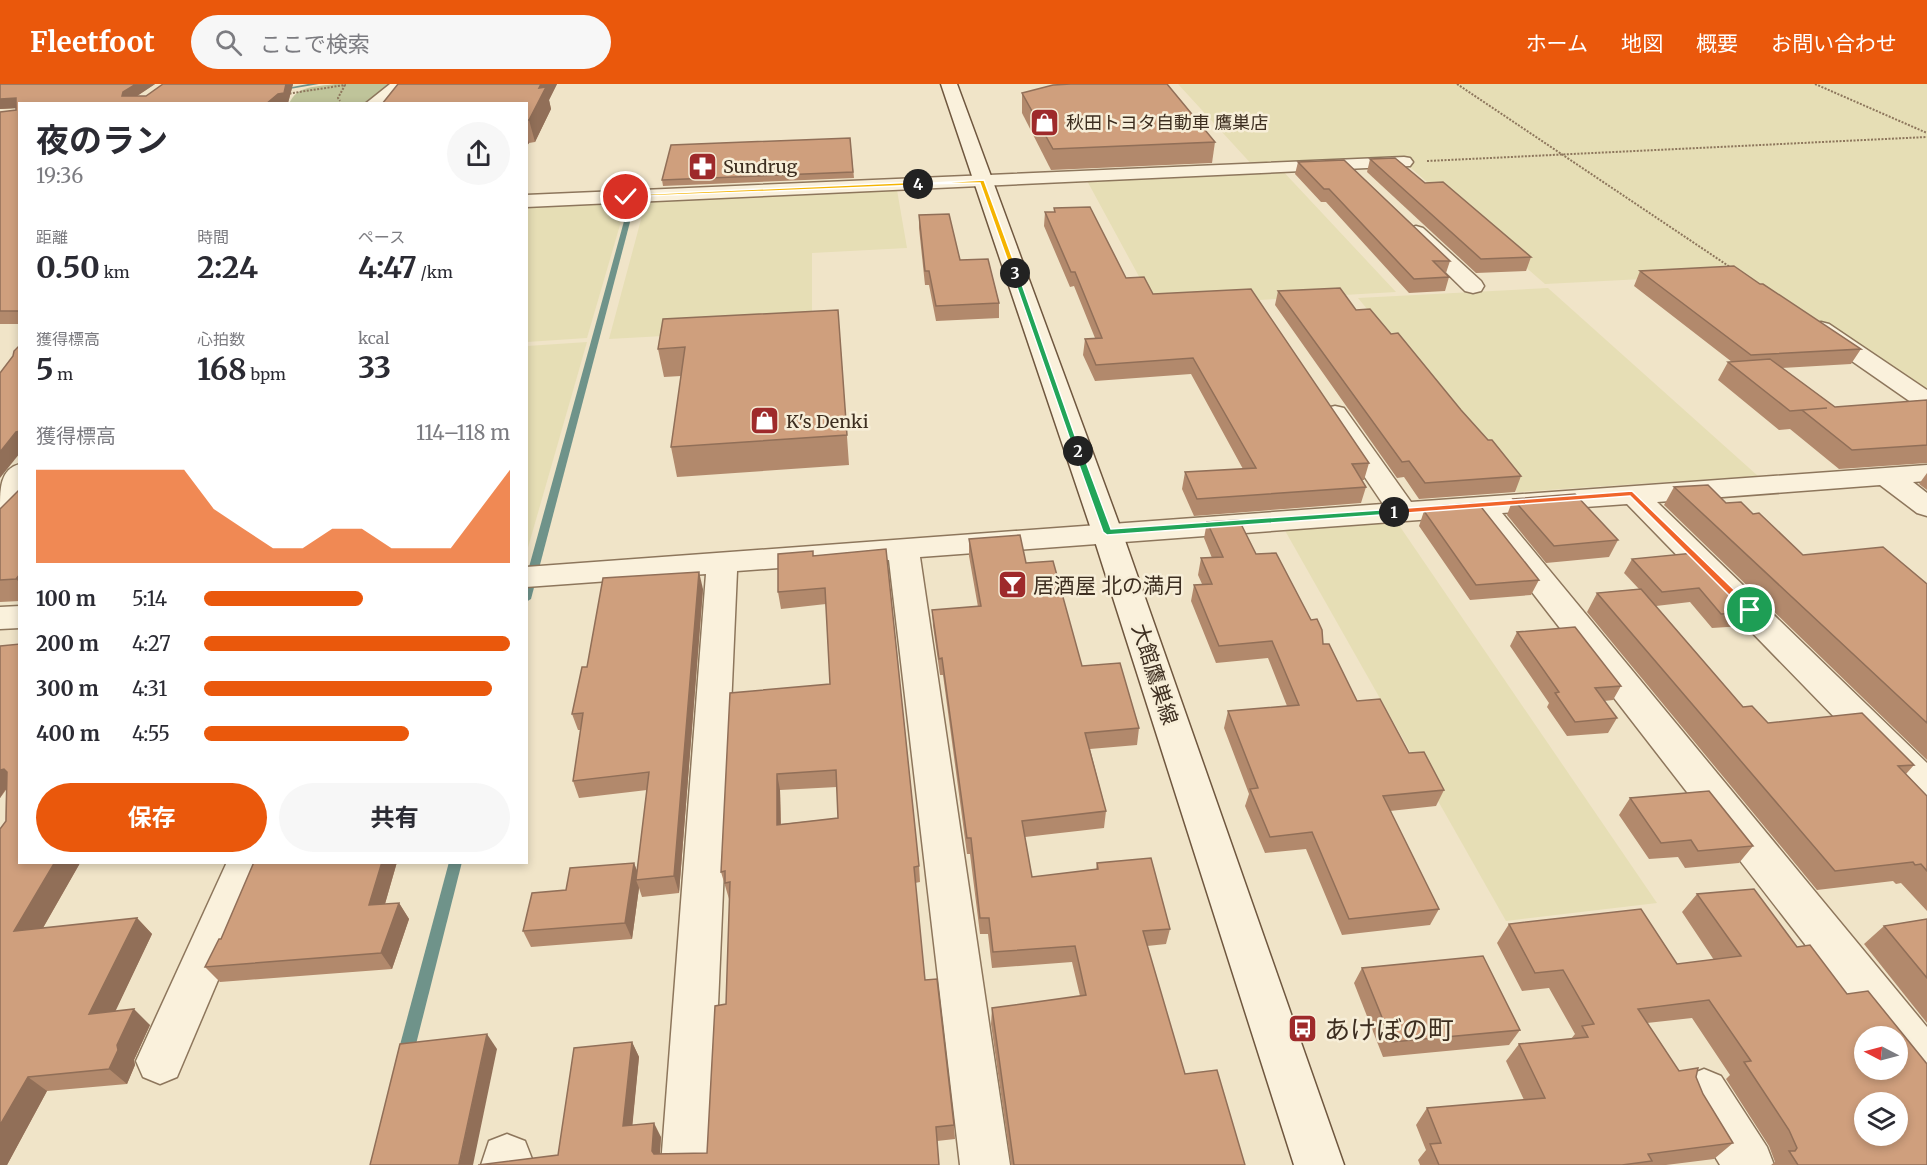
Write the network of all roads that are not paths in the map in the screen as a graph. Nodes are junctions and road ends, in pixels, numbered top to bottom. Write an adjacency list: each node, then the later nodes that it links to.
1 (400, 84): 3 (street)
2 (949, 84): 6 (street, 大館鷹巣線)
3 (376, 102)
4 (1404, 162): 5 (street)
5 (1346, 164): 6 (street); 7 (street)
6 (982, 181): 8 (street); 22 (street, 大館鷹巣線)
7 (1362, 181)
8 (528, 201)
9 (1405, 221): 10 (street)
10 (1473, 286)
11 (1799, 314): 13 (street)
12 (1321, 393): 21 (street)
13 (1927, 402)
14 (1927, 473): 16 (street)
15 (18, 475): 18 (street)
16 (1886, 476): 17 (street); 20 (street)
17 (1632, 493): 19 (street); 28 (street)
18 (0, 499)
19 (1480, 506): 21 (street); 31 (street)
20 (1927, 507)
21 (1402, 511): 22 (street)
22 (1107, 532): 23 (street); 35 (street, 大館鷹巣線)
23 (903, 549): 24 (street); 34 (street)
24 (722, 561): 25 (street); 33 (street)
25 (536, 576)
26 (18, 617): 27 (street)
27 (0, 618)
28 (1927, 786)
29 (247, 864): 30 (street)
30 (160, 1061)
31 (1927, 1064)
32 (1704, 1093): 36 (street)
33 (686, 1165)
34 (985, 1165)
35 (1319, 1165)
36 (1749, 1165)

